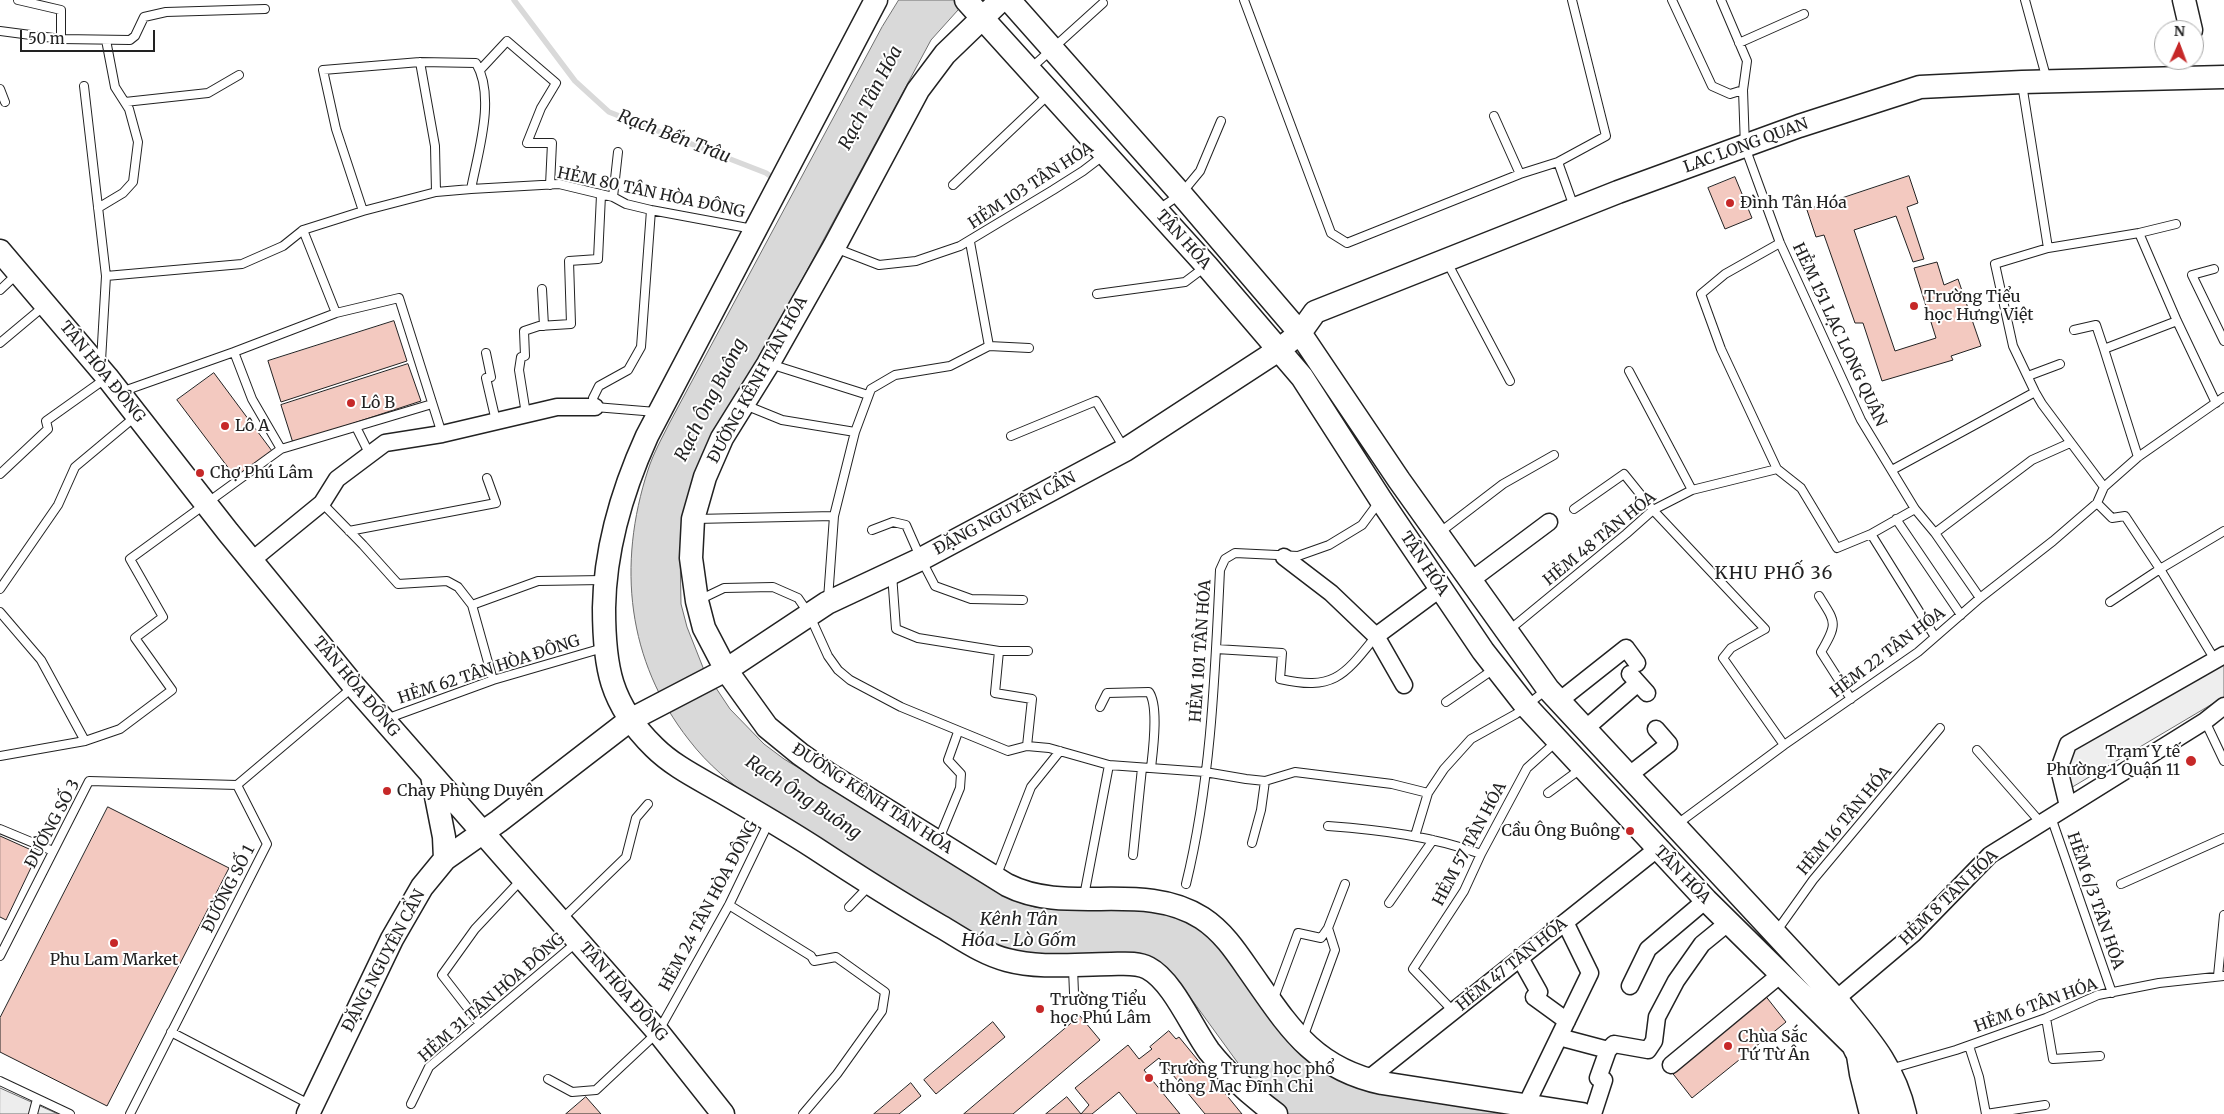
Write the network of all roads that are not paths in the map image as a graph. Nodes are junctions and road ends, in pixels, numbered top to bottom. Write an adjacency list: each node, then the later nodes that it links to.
1 (18, 0): 17 (lane)
2 (876, 0): 56 (main road)
3 (1001, 0): 12 (main road, ĐƯỜNG KÊNH TÂN HÓA)
4 (1009, 0): 20 (main road, TÂN HÓA)
5 (1244, 0): 42 (lane)
6 (1572, 0): 41 (lane)
7 (1672, 0): 32 (lane)
8 (1721, 0): 19 (lane, HẺM 151 LẠC LONG QUÂN)
9 (2025, 0): 29 (lane)
10 (2184, 0): 15 (main road)
11 (1103, 3): 20 (lane)
12 (974, 8): 23 (main road, TÂN HÓA); 61 (main road, ĐƯỜNG KÊNH TÂN HÓA)
13 (265, 10): 18 (lane)
14 (1804, 14): 19 (lane)
15 (2189, 20)
16 (0, 32): 17 (lane)
17 (61, 39): 18 (lane)
18 (106, 40): 35 (lane)
19 (1740, 43): 32 (lane, HẺM 151 LẠC LONG QUÂN)
20 (1053, 50): 23 (lane); 47 (main road, TÂN HÓA)
21 (420, 62): 22 (lane); 46 (lane); 54 (lane)
22 (480, 70): 43 (lane); 45 (lane)
23 (1028, 70): 33 (main road, TÂN HÓA)
24 (2182, 70): 29 (main road, LAC LONG QUAN)
25 (2197, 70): 27 (main road, LAC LONG QUAN)
26 (238, 75): 35 (lane)
27 (2224, 77)
28 (2022, 82): 29 (main road, LAC LONG QUAN); 38 (main road, LAC LONG QUAN); 62 (lane)
29 (2047, 82)
30 (84, 86): 50 (lane)
31 (0, 89): 34 (lane)
32 (1744, 90): 38 (lane, HẺM 151 LẠC LONG QUÂN)
33 (1049, 93): 40 (main road, TÂN HÓA); 44 (lane)
34 (4, 102)
35 (125, 102): 50 (lane)
36 (1494, 116): 42 (lane)
37 (1221, 121): 47 (lane)
38 (1745, 147): 51 (main road, LAC LONG QUAN); 60 (lane, HẺM 151 LẠC LONG QUÂN)
39 (618, 152): 49 (lane)
40 (1106, 152): 53 (main road, TÂN HÓA); 59 (lane, HẺM 103 TÂN HÓA)
41 (1558, 162): 42 (lane); 51 (lane)
42 (1520, 174)
43 (550, 185): 45 (lane, HẺM 80 TÂN HÒA ĐÔNG); 48 (lane, HẺM 80 TÂN HÒA ĐÔNG)
44 (953, 185)
45 (471, 189): 46 (lane, HẺM 80 TÂN HÒA ĐÔNG)
46 (436, 192): 54 (lane, HẺM 80 TÂN HÒA ĐÔNG)
47 (1180, 194): 53 (lane); 77 (main road, TÂN HÓA)
48 (601, 195): 49 (lane, HẺM 80 TÂN HÒA ĐÔNG); 75 (lane)
49 (612, 198): 52 (lane, HẺM 80 TÂN HÒA ĐÔNG)
50 (98, 208): 68 (lane)
51 (1574, 209): 64 (main road, LAC LONG QUAN)
52 (650, 210): 56 (lane, HẺM 80 TÂN HÒA ĐÔNG); 98 (lane)
53 (1157, 210): 65 (main road, TÂN HÓA)
54 (363, 211): 57 (lane, HẺM 80 TÂN HÒA ĐÔNG)
55 (2176, 224): 58 (lane)
56 (756, 229): 99 (main road)
57 (303, 230): 68 (lane, HẺM 80 TÂN HÒA ĐÔNG); 73 (lane)
58 (2139, 233): 62 (lane); 74 (lane)
59 (970, 242): 61 (lane, HẺM 103 TÂN HÓA); 80 (lane, HẺM 103 TÂN HÓA)
60 (1780, 243): 113 (lane); 114 (lane, HẺM 151 LẠC LONG QUÂN)
61 (834, 247): 86 (main road, ĐƯỜNG KÊNH TÂN HÓA)
62 (2048, 248): 89 (lane)
63 (0, 251): 67 (main road, TÂN HÒA ĐÔNG)
64 (1446, 260): 77 (main road, LAC LONG QUAN); 91 (lane)
65 (1207, 266): 71 (lane); 82 (main road, TÂN HÓA)
66 (2214, 269): 78 (lane)
67 (18, 272): 70 (lane); 72 (main road, TÂN HÒA ĐÔNG)
68 (106, 276): 90 (lane)
69 (542, 289): 75 (lane)
70 (0, 290)
71 (1097, 294)
72 (47, 304): 79 (lane); 90 (main road, TÂN HÒA ĐÔNG)
73 (336, 313): 84 (lane); 96 (lane)
74 (2177, 321): 83 (lane); 95 (lane)
75 (544, 326): 100 (lane)
76 (2074, 330): 83 (lane)
77 (1300, 333): 82 (main road, LAC LONG QUAN); 134 (main road, TÂN HÓA)
78 (2224, 341)
79 (0, 343)
80 (990, 346): 81 (lane); 93 (lane)
81 (1029, 348)
82 (1280, 349): 109 (main road, ĐẶNG NGUYÊN CẨN); 119 (main road, TÂN HÓA)
83 (2104, 349): 112 (lane)
84 (234, 352): 90 (lane); 108 (lane)
85 (486, 352): 102 (lane)
86 (768, 364): 93 (lane); 97 (main road, ĐƯỜNG KÊNH TÂN HÓA)
87 (2060, 364): 89 (lane)
88 (1629, 371): 118 (lane)
89 (2028, 376): 92 (lane)
90 (109, 379): 101 (main road, TÂN HÒA ĐÔNG); 115 (lane)
91 (1510, 381)
92 (2036, 392): 107 (lane); 114 (lane)
93 (868, 395): 104 (lane)
94 (2224, 397): 95 (lane)
95 (2216, 403): 112 (lane)
96 (432, 404): 103 (lane); 105 (lane)
97 (743, 404): 104 (lane); 128 (main road, ĐƯỜNG KÊNH TÂN HÓA)
98 (595, 407): 99 (lane); 100 (street)
99 (659, 412): 141 (main road)
100 (526, 414): 102 (street)
101 (137, 416): 120 (main road, TÂN HÒA ĐÔNG); 144 (lane)
102 (496, 421): 105 (street)
103 (356, 427): 108 (lane); 110 (lane)
104 (855, 432): 126 (lane)
105 (442, 434): 110 (street)
106 (1011, 436): 109 (lane)
107 (2070, 443): 117 (lane); 133 (lane)
108 (281, 449): 120 (lane)
109 (1125, 450): 137 (main road, ĐẶNG NGUYÊN CẨN)
110 (370, 455): 121 (street)
111 (1554, 455): 134 (lane)
112 (2138, 458): 117 (lane)
113 (1777, 469): 118 (lane, HẺM 48 TÂN HÓA); 135 (lane)
114 (1892, 470): 124 (lane, HẺM 151 LẠC LONG QUÂN)
115 (0, 474)
116 (487, 478): 131 (lane)
117 (2104, 487): 122 (lane, HẺM 22 TÂN HÓA)
118 (1692, 490): 125 (lane, HẺM 48 TÂN HÓA)
119 (1381, 500): 136 (lane, HẺM 101 TÂN HÓA); 143 (main road, TÂN HÓA)
120 (205, 503): 138 (main road, TÂN HÒA ĐÔNG); 180 (lane)
121 (322, 503): 131 (lane); 138 (street)
122 (2097, 503): 139 (lane); 146 (lane, HẺM 22 TÂN HÓA)
123 (1574, 509): 125 (lane)
124 (1916, 509): 127 (lane); 133 (lane, HẺM 151 LẠC LONG QUÂN)
125 (1653, 510): 154 (lane, HẺM 48 TÂN HÓA); 182 (lane)
126 (834, 516): 128 (lane); 151 (lane)
127 (1896, 519): 135 (lane); 153 (lane)
128 (693, 520): 148 (main road, ĐƯỜNG KÊNH TÂN HÓA)
129 (1550, 522): 142 (street)
130 (872, 530): 137 (lane)
131 (349, 531): 150 (lane)
132 (2224, 531): 139 (lane)
133 (1935, 533): 146 (lane, HẺM 151 LẠC LONG QUÂN)
134 (1438, 534): 142 (main road, TÂN HÓA)
135 (1871, 534): 156 (lane)
136 (1284, 557): 155 (street); 158 (lane, HẺM 101 TÂN HÓA)
137 (920, 559): 140 (main road, ĐẶNG NGUYÊN CẨN); 147 (lane)
138 (250, 560): 165 (main road, TÂN HÒA ĐÔNG)
139 (2160, 569): 149 (lane); 161 (lane)
140 (892, 572): 151 (main road, ĐẶNG NGUYÊN CẨN); 159 (lane)
141 (604, 580): 150 (lane); 157 (main road)
142 (1470, 581): 154 (main road, TÂN HÓA)
143 (1441, 588): 155 (street); 162 (main road, TÂN HÓA)
144 (0, 589)
145 (1819, 596): 168 (lane)
146 (1980, 598): 153 (lane, HẺM 22 TÂN HÓA)
147 (1024, 600)
148 (697, 601): 151 (lane); 163 (main road, ĐƯỜNG KÊNH TÂN HÓA)
149 (2110, 602)
150 (472, 605): 164 (lane)
151 (818, 609): 163 (main road, ĐẶNG NGUYÊN CẨN); 179 (lane)
152 (0, 612): 180 (lane)
153 (1961, 615): 156 (lane, HẺM 22 TÂN HÓA)
154 (1506, 632): 167 (main road, TÂN HÓA)
155 (1376, 636): 158 (lane); 166 (street)
156 (1935, 637): 168 (lane, HẺM 22 TÂN HÓA)
157 (604, 648): 164 (lane, HẺM 62 TÂN HÒA ĐÔNG); 174 (main road)
158 (1216, 649): 192 (lane, HẺM 101 TÂN HÓA)
159 (999, 651): 160 (lane); 183 (lane)
160 (1028, 651)
161 (2220, 657): 200 (street)
162 (1496, 668): 169 (lane); 170 (main road, TÂN HÓA)
163 (726, 670): 174 (main road, ĐẶNG NGUYÊN CẨN); 210 (main road, ĐƯỜNG KÊNH TÂN HÓA)
164 (493, 680): 173 (lane, HẺM 62 TÂN HÒA ĐÔNG)
165 (354, 686): 173 (main road, TÂN HÒA ĐÔNG); 196 (lane)
166 (1404, 686)
167 (1554, 695): 170 (lane); 177 (main road, TÂN HÓA); 177 (street)
168 (1851, 699): 182 (lane, HẺM 22 TÂN HÓA)
169 (1446, 702)
170 (1526, 706): 181 (main road, TÂN HÓA); 197 (lane)
171 (2224, 706): 175 (street, HẺM 8 TÂN HÓA)
172 (1100, 708): 190 (lane)
173 (384, 719): 193 (main road, TÂN HÒA ĐÔNG)
174 (630, 720): 201 (main road); 206 (main road, ĐẶNG NGUYÊN CẨN)
175 (2205, 721): 187 (lane); 200 (street, HẺM 8 TÂN HÓA)
176 (1940, 728): 233 (lane, HẺM 16 TÂN HÓA)
177 (1585, 729): 194 (main road, TÂN HÓA)
178 (1656, 729): 194 (street)
179 (958, 732): 183 (lane); 210 (lane)
180 (85, 741): 186 (lane)
181 (1558, 741): 191 (main road, TÂN HÓA); 214 (lane, HẺM 57 TÂN HÓA)
182 (1784, 745): 204 (lane, HẺM 22 TÂN HÓA)
183 (1027, 746): 185 (lane)
184 (1976, 750): 202 (lane)
185 (1060, 751): 188 (lane); 218 (lane)
186 (0, 756)
187 (2224, 762)
188 (1109, 765): 189 (lane); 223 (lane)
189 (1142, 768): 190 (lane); 215 (lane)
190 (1151, 768): 192 (lane)
191 (1582, 768): 198 (lane); 212 (main road, TÂN HÓA)
192 (1205, 772): 195 (lane); 219 (lane, HẺM 101 TÂN HÓA)
193 (432, 775): 206 (main road, TÂN HÒA ĐÔNG); 216 (main road)
194 (1628, 776): 204 (main road, TÂN HÓA)
195 (1265, 780): 197 (lane); 211 (lane)
196 (237, 785): 213 (lane, ĐƯỜNG SỐ 3); 249 (lane, ĐƯỜNG SỐ 1)
197 (1428, 793): 207 (lane)
198 (1548, 793)
199 (648, 804): 229 (lane)
200 (2068, 806): 202 (street, HẺM 8 TÂN HÓA)
201 (770, 820): 222 (main road); 226 (lane, HẺM 24 TÂN HÒA ĐÔNG)
202 (2046, 820): 242 (lane, HẺM 6/3 TÂN HÓA); 243 (street, HẺM 8 TÂN HÓA)
203 (1328, 826): 207 (lane)
204 (1675, 826): 233 (main road, TÂN HÓA)
205 (0, 829): 213 (lane)
206 (483, 832): 216 (main road, ĐẶNG NGUYÊN CẨN); 217 (main road, TÂN HÒA ĐÔNG)
207 (1415, 836): 209 (lane)
208 (2224, 838): 221 (lane)
209 (1433, 840): 214 (lane); 225 (lane)
210 (937, 843): 218 (main road, ĐƯỜNG KÊNH TÂN HÓA)
211 (1252, 843)
212 (1657, 849): 224 (main road, TÂN HÓA); 230 (street, HẺM 47 TÂN HÓA)
213 (54, 851): 235 (lane, ĐƯỜNG SỐ 3)
214 (1481, 854): 245 (lane, HẺM 57 TÂN HÓA)
215 (1133, 855)
216 (444, 859): 266 (main road, ĐẶNG NGUYÊN CẨN)
217 (523, 877): 229 (main road, TÂN HÒA ĐÔNG); 248 (lane)
218 (996, 878): 223 (main road, ĐƯỜNG KÊNH TÂN HÓA)
219 (1186, 884)
220 (1345, 884): 232 (lane)
221 (2121, 884)
222 (870, 886): 227 (lane); 237 (main road)
223 (1083, 899): 244 (main road, ĐƯỜNG KÊNH TÂN HÓA)
224 (1706, 900): 231 (main road, TÂN HÓA); 240 (street)
225 (1389, 903)
226 (729, 905): 250 (lane, HẺM 24 TÂN HÒA ĐÔNG); 271 (lane)
227 (849, 908)
228 (2224, 915): 239 (lane)
229 (561, 920): 234 (main road, TÂN HÒA ĐÔNG)
230 (1565, 922): 236 (street, HẺM 47 TÂN HÓA); 247 (street)
231 (1729, 922): 238 (main road, TÂN HÓA); 255 (street)
232 (1328, 928): 244 (lane); 252 (lane)
233 (1774, 934): 243 (main road, TÂN HÓA)
234 (578, 940): 248 (lane, HẺM 31 TÂN HÒA ĐÔNG); 250 (main road, TÂN HÒA ĐÔNG)
235 (0, 956)
236 (1520, 958): 245 (street, HẺM 47 TÂN HÓA); 247 (street)
237 (1073, 964): 241 (lane); 272 (main road)
238 (1781, 974): 254 (main road, TÂN HÓA); 257 (street)
239 (2221, 976): 242 (lane, HẺM 6 TÂN HÓA)
240 (1630, 986)
241 (1074, 993)
242 (2112, 993): 246 (lane, HẺM 6 TÂN HÓA)
243 (1836, 999): 258 (main road, TÂN HÓA)
244 (1272, 1003): 252 (main road, ĐƯỜNG KÊNH TÂN HÓA)
245 (1453, 1011): 260 (street, HẺM 47 TÂN HÓA)
246 (2046, 1018): 253 (lane, HẺM 6 TÂN HÓA); 256 (lane)
247 (1567, 1021): 251 (street)
248 (480, 1024): 263 (lane, HẺM 31 TÂN HÒA ĐÔNG)
249 (171, 1032): 266 (lane); 269 (lane, ĐƯỜNG SỐ 1)
250 (658, 1032): 259 (lane, HẺM 24 TÂN HÒA ĐÔNG); 270 (main road, TÂN HÒA ĐÔNG)
251 (1559, 1037): 255 (street); 265 (street)
252 (1302, 1042): 260 (main road, ĐƯỜNG KÊNH TÂN HÓA)
253 (1969, 1046): 258 (lane, HẺM 6 TÂN HÓA); 264 (lane)
254 (1857, 1049): 258 (main road); 275 (main road)
255 (1608, 1050): 274 (street)
256 (2100, 1056)
257 (1671, 1065)
258 (1883, 1073): 276 (main road); 277 (main road, TÂN HÓA)
259 (548, 1079)
260 (1367, 1080): 265 (main road, ĐƯỜNG KÊNH TÂN HÓA)
261 (0, 1081): 262 (lane)
262 (37, 1099): 267 (lane); 268 (lane)
263 (411, 1104)
264 (2045, 1105)
265 (1526, 1106): 273 (main road, ĐƯỜNG KÊNH TÂN HÓA)
266 (310, 1110)
267 (33, 1114)
268 (70, 1114)
269 (130, 1114)
270 (723, 1114)
271 (803, 1114)
272 (1276, 1114)
273 (1582, 1114)
274 (1592, 1114)
275 (1871, 1114)
276 (1886, 1114)
277 (1905, 1114)

